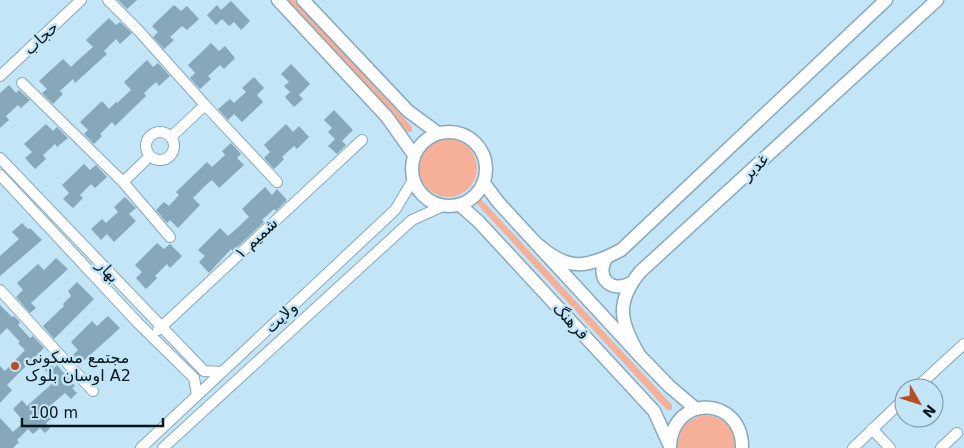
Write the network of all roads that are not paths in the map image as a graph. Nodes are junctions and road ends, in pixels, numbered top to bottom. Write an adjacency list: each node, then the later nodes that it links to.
1 (81, 0): 7 (street, حجاب)
2 (108, 0): 9 (street)
3 (278, 0): 14 (main road)
4 (303, 0): 10 (main road)
5 (886, 0): 25 (main road, غدیر)
6 (937, 0): 26 (main road, غدیر)
7 (0, 76)
8 (22, 83): 18 (street)
9 (205, 105): 11 (street); 19 (street)
10 (438, 133): 14 (main road); 20 (main road)
11 (171, 138): 13 (street); 13 (street)
12 (362, 140): 28 (street, شمیم ۱)
13 (150, 156): 18 (street)
14 (414, 156): 17 (main road)
15 (0, 158): 28 (street, بهار)
16 (0, 175): 29 (street, بهار)
17 (413, 180): 22 (main road); 32 (street, ولایت)
18 (123, 182): 23 (street)
19 (277, 182)
20 (484, 183): 21 (main road); 24 (main road, فرهنگ)
21 (460, 205): 22 (main road); 40 (main road, فرهنگ)
22 (443, 206): 42 (street, ولایت)
23 (170, 237)
24 (536, 243): 25 (main road, غدیر); 31 (main road, فرهنگ)
25 (607, 257): 26 (main road)
26 (631, 283): 31 (main road, غدیر)
27 (0, 290): 34 (street)
28 (161, 327): 29 (street, شمیم ۱); 32 (street, بهار)
29 (151, 336): 35 (street, بهار)
30 (964, 344): 33 (street)
31 (639, 356): 36 (main road, فرهنگ)
32 (222, 372): 35 (street, ولایت)
33 (927, 378)
34 (94, 391)
35 (197, 396): 41 (street, ولایت)
36 (696, 409): 40 (main road); 43 (main road)
37 (894, 409): 38 (street)
38 (872, 429): 44 (street); 45 (street)
39 (957, 433): 46 (street)
40 (671, 447)
41 (141, 448)
42 (164, 448)
43 (742, 448)
44 (853, 448)
45 (890, 448)
46 (941, 448)

